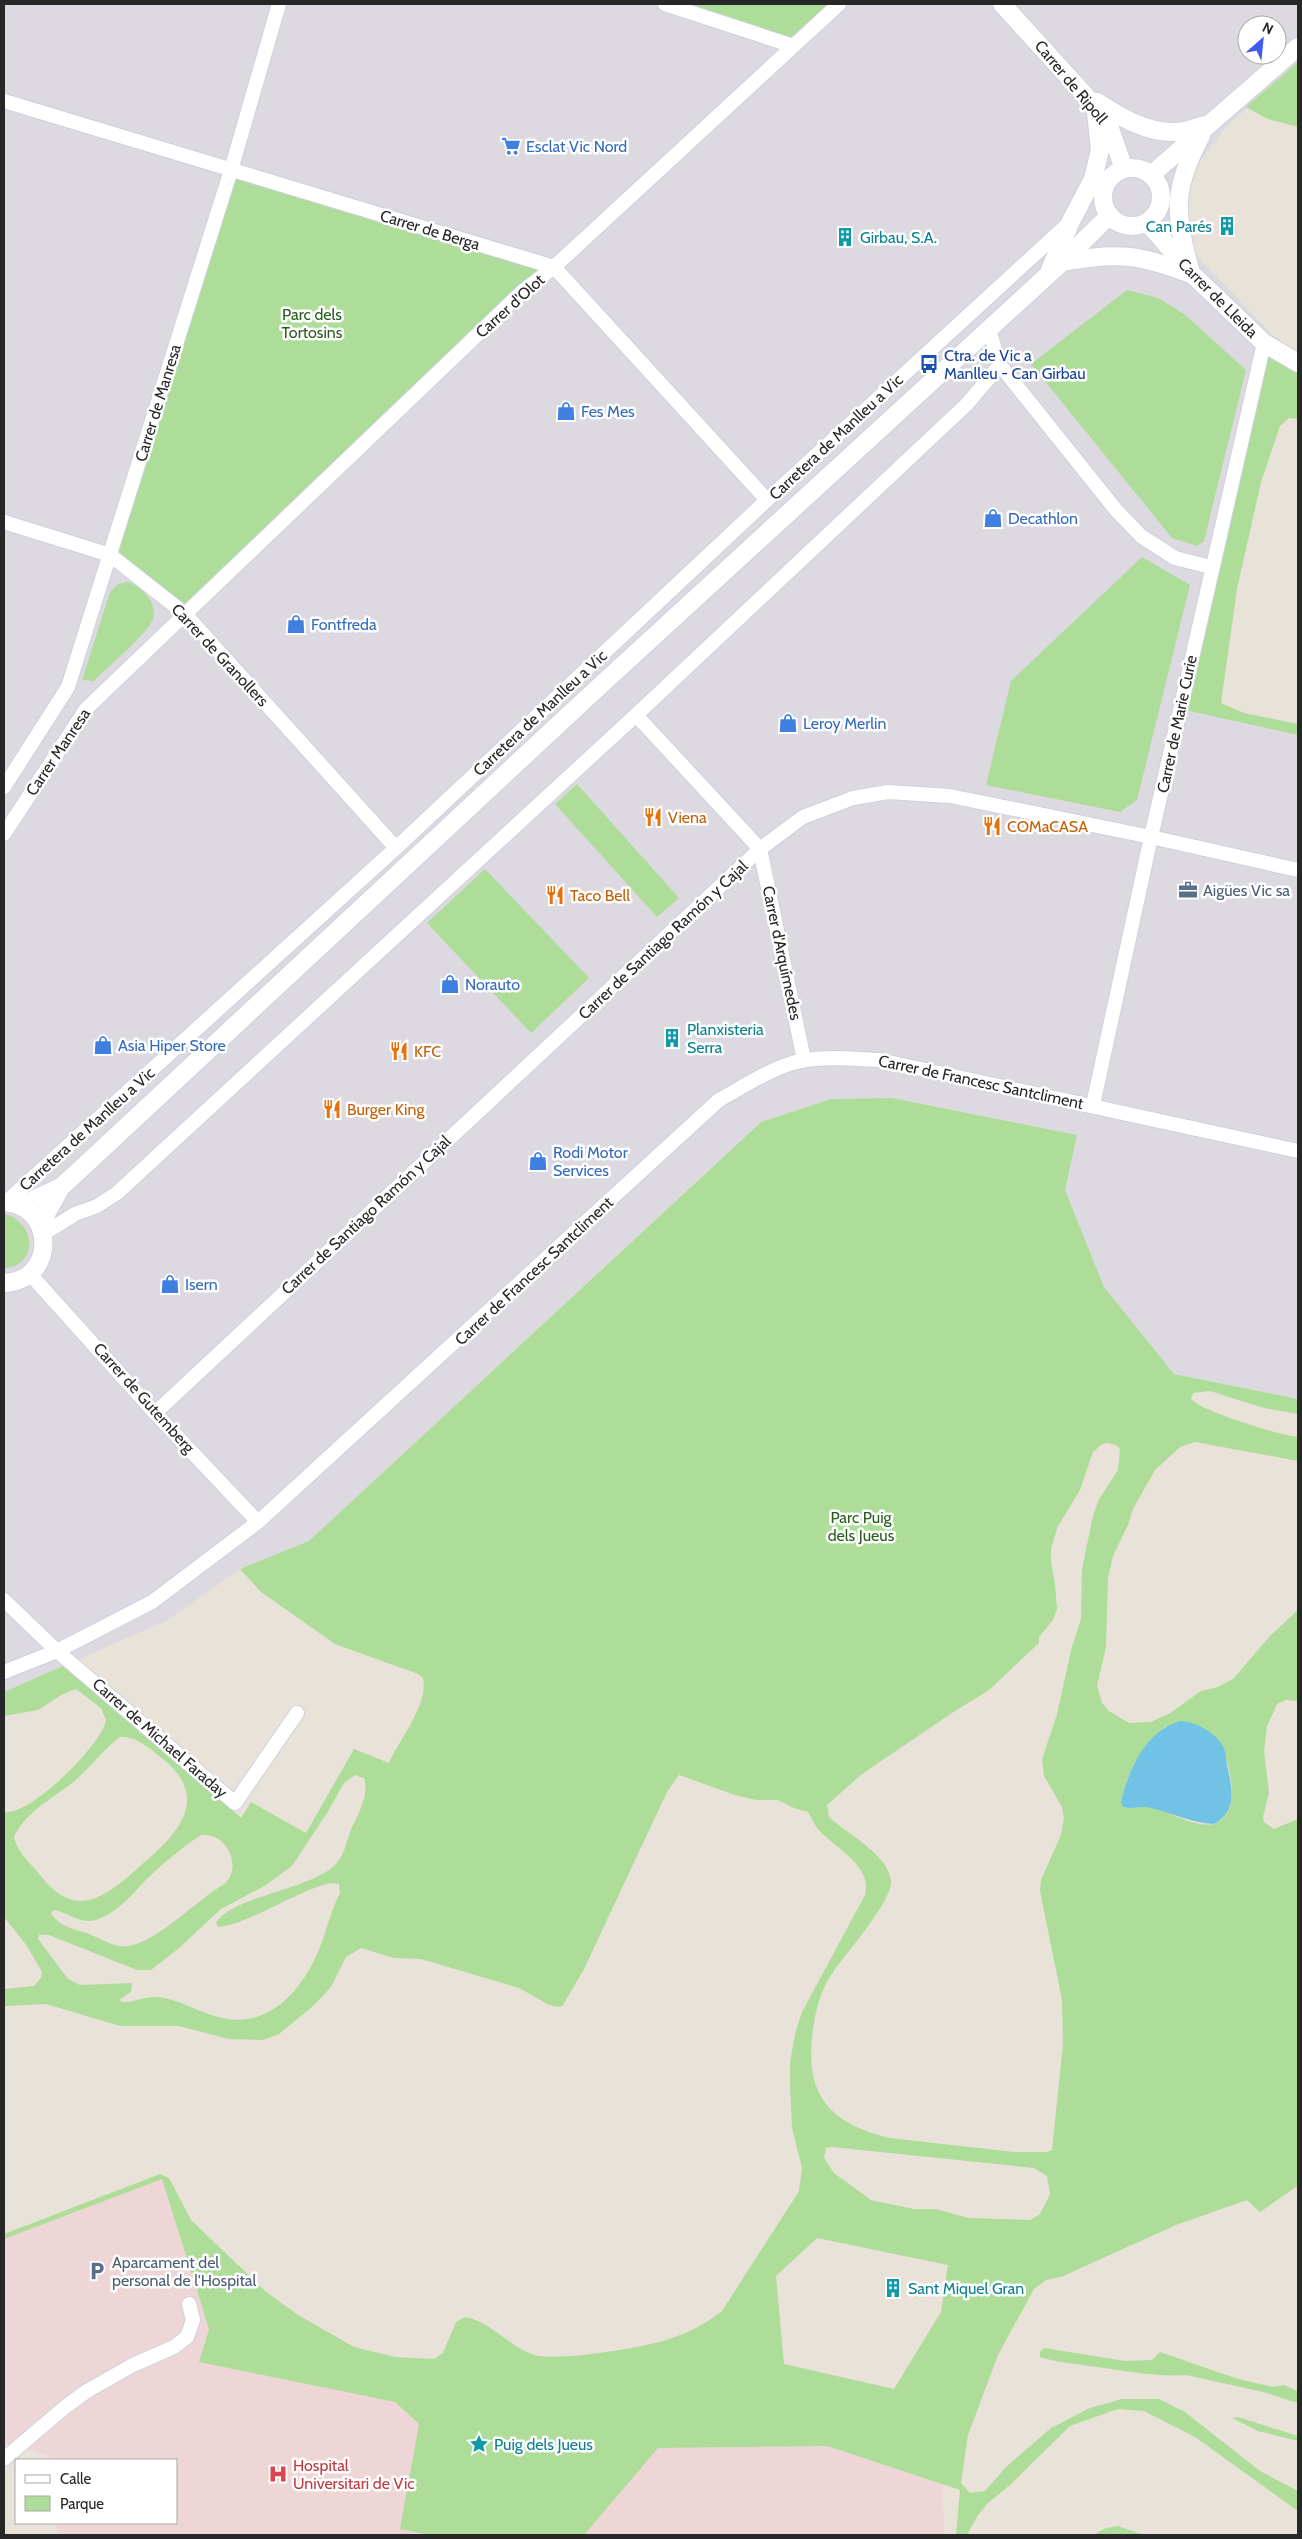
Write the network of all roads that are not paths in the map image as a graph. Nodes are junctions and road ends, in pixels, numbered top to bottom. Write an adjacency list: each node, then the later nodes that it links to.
1 (279, 4): 12 (street, Carrer de Manresa)
2 (666, 4): 5 (street)
3 (839, 4): 5 (street, Carrer d'Olot)
4 (1002, 4): 7 (street, Carrer de Ripoll)
5 (793, 46): 18 (street, Carrer d'Olot)
6 (1298, 47): 10 (street)
7 (1084, 94): 9 (street, Carrer de Ripoll); 10 (street)
8 (4, 101): 12 (street, Carrer de Berga)
9 (1096, 108): 11 (street, Carrer de Ripoll); 15 (street, Carretera de Manlleu a Vic)
10 (1208, 124): 13 (street); 20 (street)
11 (1124, 169): 13 (street); 14 (street)
12 (232, 170): 18 (street, Carrer de Berga); 27 (street, Carrer de Manresa)
13 (1151, 175): 16 (street)
14 (1110, 215): 16 (street); 17 (street, Carretera de Manlleu a Vic)
15 (1071, 221): 19 (street, Carretera de Manlleu a Vic); 25 (street, Carretera de Manlleu a Vic)
16 (1147, 222): 20 (street, Carrer de Lleida)
17 (1062, 262): 19 (street, Carretera de Manlleu a Vic); 20 (street)
18 (554, 267): 25 (street); 29 (street, Carrer d'Olot)
19 (1048, 274): 21 (street, Carretera de Manlleu a Vic)
20 (1192, 274): 22 (street, Carrer de Lleida)
21 (988, 330): 24 (street); 40 (street, Carretera de Manlleu a Vic)
22 (1264, 343): 23 (street, Carrer de Lleida); 28 (street, Carrer de Marie Curie)
23 (1298, 363)
24 (1000, 365): 28 (street); 30 (street)
25 (767, 500): 34 (street, Carretera de Manlleu a Vic)
26 (4, 522): 27 (street, Carrer de Granollers)
27 (110, 555): 29 (street, Carrer de Granollers); 31 (street, Carrer de Manresa)
28 (1211, 567): 33 (street, Carrer de Marie Curie)
29 (185, 614): 32 (street, Carrer Manresa); 34 (street, Carrer de Granollers)
30 (636, 715): 35 (street); 42 (street)
31 (4, 787)
32 (4, 834)
33 (1151, 836): 35 (street, Carrer de Santiago Ramón y Cajal); 36 (street, Carrer de Santiago Ramón y Cajal); 38 (street, Carrer de Marie Curie)
34 (396, 848): 41 (street, Carretera de Manlleu a Vic)
35 (760, 850): 37 (street, Carrer d'Arquímedes); 45 (street, Carrer de Santiago Ramón y Cajal)
36 (1298, 870)
37 (804, 1060): 38 (street, Carrer de Francesc Santcliment); 46 (street, Carrer de Francesc Santcliment)
38 (1093, 1105): 39 (street, Carrer de Francesc Santcliment)
39 (1298, 1151)
40 (61, 1187): 41 (street, Carretera de Manlleu a Vic); 42 (street, Carretera de Manlleu a Vic)
41 (10, 1203): 42 (street)
42 (42, 1232): 43 (street, Carretera de Manlleu a Vic)
43 (30, 1274): 44 (street); 45 (street, Carrer de Gutemberg)
44 (4, 1283)
45 (155, 1413): 46 (street, Carrer de Gutemberg)
46 (258, 1522): 48 (street, Carrer de Francesc Santcliment)
47 (4, 1600): 48 (street, Carrer de Michael Faraday)
48 (57, 1651): 49 (street, Carrer de Francesc Santcliment); 50 (street, Carrer de Michael Faraday)
49 (4, 1672)
50 (297, 1713)
51 (190, 2304): 52 (street)
52 (4, 2459)

